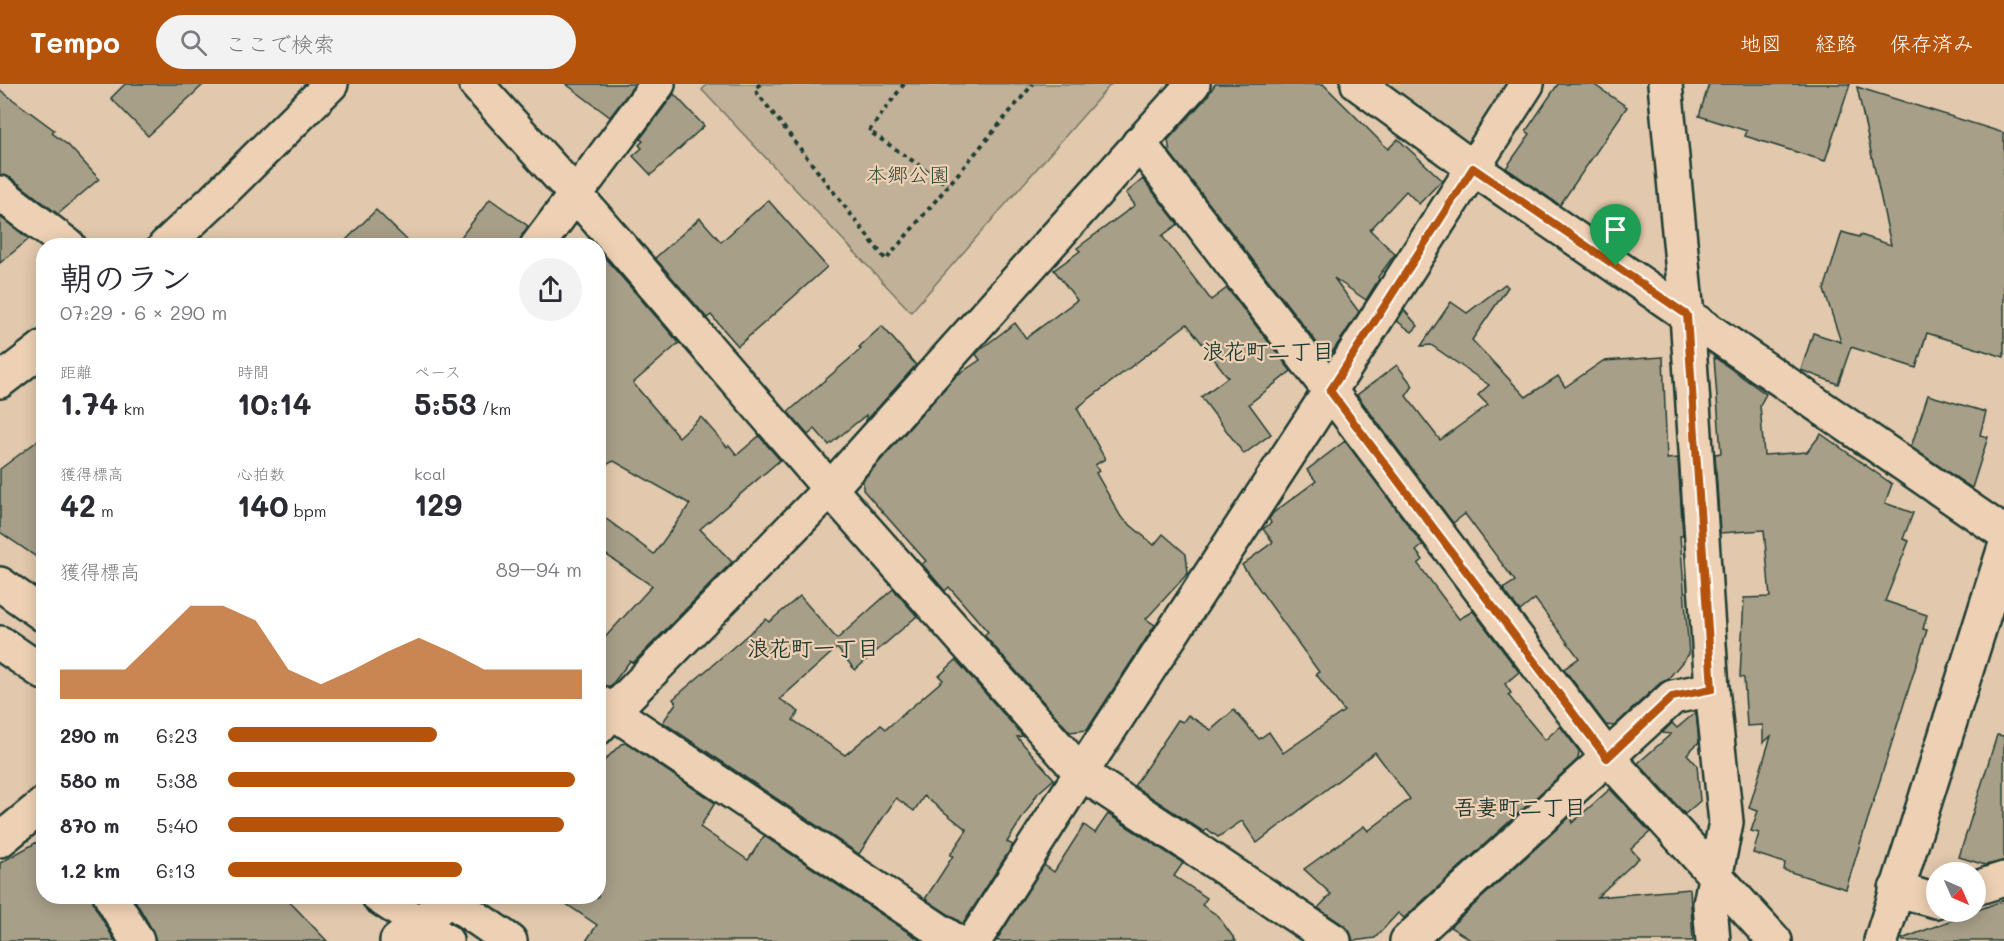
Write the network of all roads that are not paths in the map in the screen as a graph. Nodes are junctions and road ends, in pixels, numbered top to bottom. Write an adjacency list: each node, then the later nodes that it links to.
1 (331, 84): 13 (main road)
2 (476, 84): 11 (main road)
3 (657, 84): 11 (main road)
4 (1193, 84): 8 (main road)
5 (1358, 84): 9 (main road)
6 (1527, 84): 9 (main road)
7 (1665, 84): 15 (main road)
8 (1139, 143): 18 (main road); 19 (main road)
9 (1473, 168): 15 (main road); 18 (main road)
10 (0, 193): 12 (main road)
11 (576, 195): 14 (main road); 19 (main road)
12 (59, 238)
13 (174, 238)
14 (543, 238)
15 (1687, 315): 20 (main road); 26 (main road)
16 (36, 353): 17 (main road)
17 (0, 381)
18 (1330, 391): 29 (main road); 30 (main road)
19 (830, 489): 27 (main road); 30 (main road)
20 (2004, 533)
21 (2004, 550): 36 (main road)
22 (0, 584): 23 (main road)
23 (36, 609)
24 (0, 643): 25 (main road)
25 (36, 668)
26 (1712, 689): 29 (main road); 33 (main road)
27 (606, 711)
28 (606, 716): 45 (main road)
29 (1607, 758): 33 (main road); 48 (main road)
30 (1081, 773): 46 (main road); 47 (main road)
31 (36, 811): 32 (main road)
32 (0, 840)
33 (1716, 876): 49 (main road); 50 (main road)
34 (2004, 879): 35 (main road)
35 (1986, 885)
36 (1896, 889): 37 (main road); 51 (main road)
37 (1926, 898)
38 (115, 904): 43 (main road)
39 (388, 904): 42 (main road)
40 (444, 904): 42 (main road)
41 (458, 904): 44 (main road)
42 (421, 935)
43 (137, 941)
44 (510, 941)
45 (955, 941)
46 (975, 941)
47 (1334, 941)
48 (1407, 941)
49 (1713, 941)
50 (1775, 941)
51 (1881, 941)

